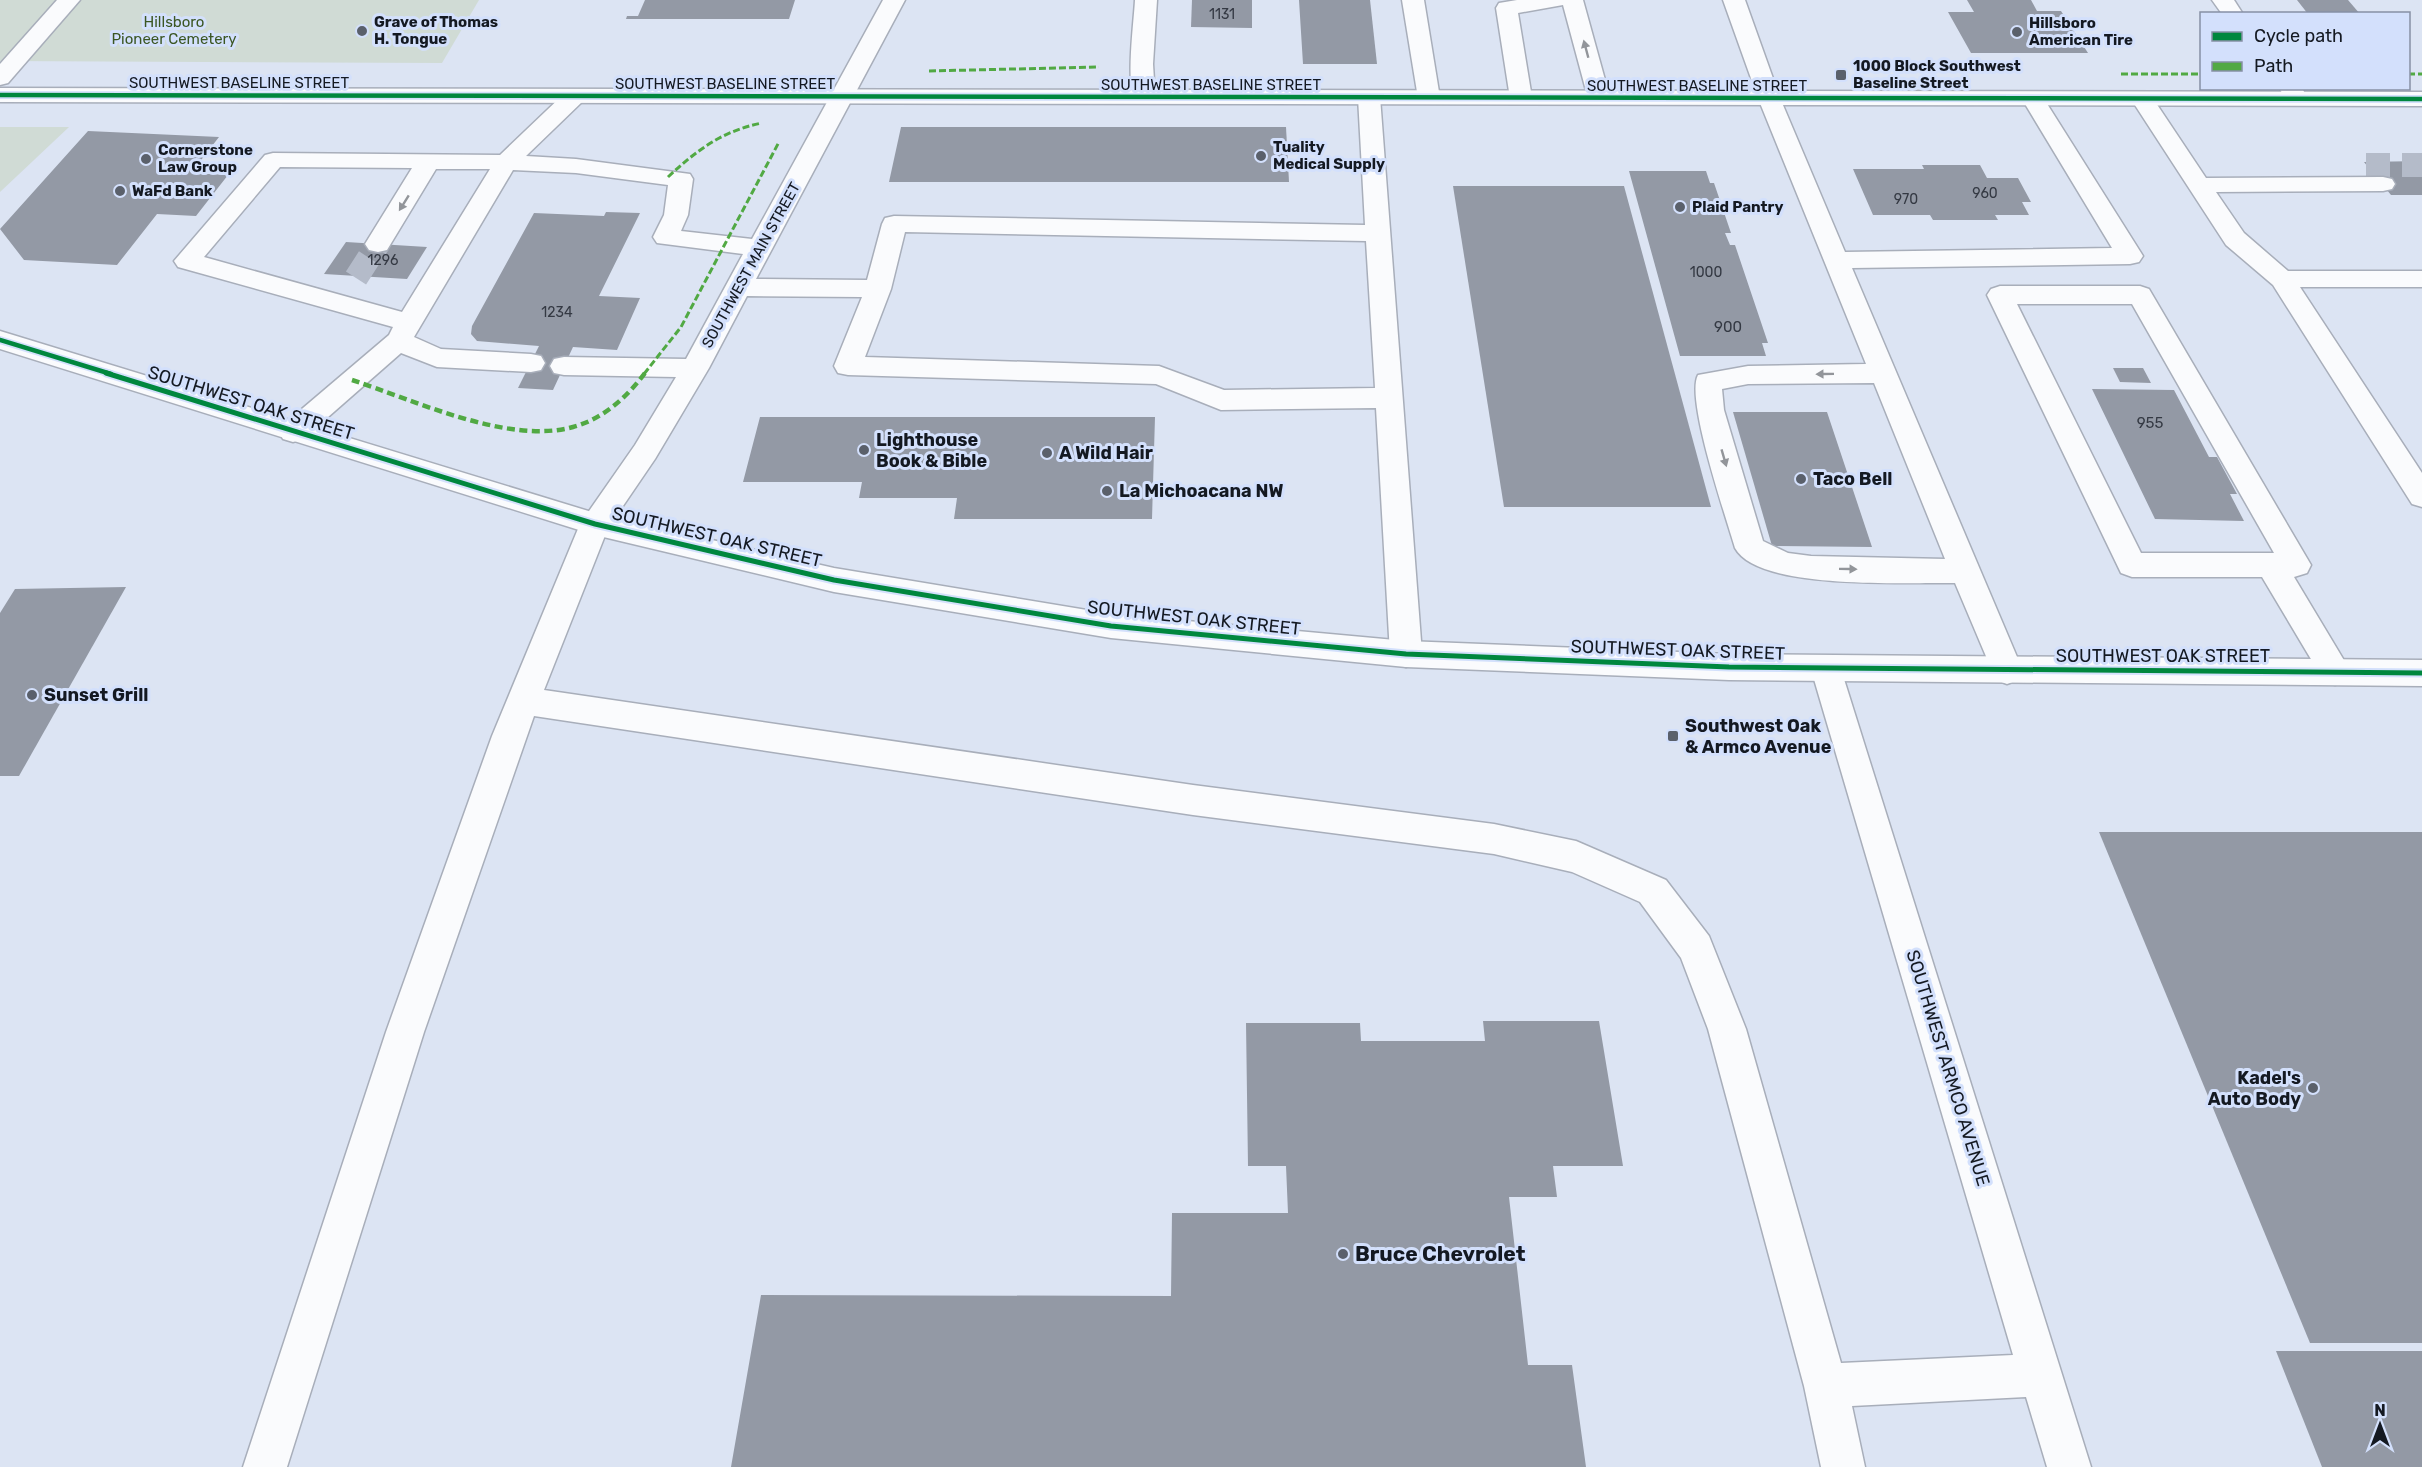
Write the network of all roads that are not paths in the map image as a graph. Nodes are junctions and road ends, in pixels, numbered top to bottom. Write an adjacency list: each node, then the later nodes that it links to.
1 (69, 0): 8 (main road)
2 (894, 0): 12 (main road, SOUTHWEST MAIN STREET)
3 (1146, 0): 13 (main road)
4 (1413, 0): 15 (main road)
5 (1559, 0): 16 (main road)
6 (1572, 0): 17 (main road, one-way to 6)
7 (1734, 0): 18 (main road)
8 (0, 78)
9 (2294, 94): 20 (main road, SOUTHWEST BASELINE STREET); 21 (main road, SOUTHWEST BASELINE STREET)
10 (0, 95): 11 (main road, SOUTHWEST BASELINE STREET)
11 (575, 96): 12 (main road, SOUTHWEST BASELINE STREET); 23 (main road)
12 (844, 96): 13 (main road, SOUTHWEST BASELINE STREET); 29 (main road, SOUTHWEST MAIN STREET)
13 (1144, 97): 14 (main road, SOUTHWEST BASELINE STREET)
14 (1369, 97): 15 (main road, SOUTHWEST BASELINE STREET); 27 (main road)
15 (1429, 98): 16 (main road, SOUTHWEST BASELINE STREET)
16 (1521, 98): 17 (main road, SOUTHWEST BASELINE STREET)
17 (1599, 98): 18 (main road, SOUTHWEST BASELINE STREET)
18 (1769, 98): 19 (main road, SOUTHWEST BASELINE STREET); 31 (main road)
19 (2033, 99): 20 (main road, SOUTHWEST BASELINE STREET); 30 (main road)
20 (2142, 99): 25 (main road)
21 (2422, 99)
22 (429, 161): 23 (main road); 28 (main road, one-way to 28); 38 (main road)
23 (506, 162): 29 (main road); 39 (main road)
24 (2366, 165): 25 (main road)
25 (2192, 175): 26 (main road); 33 (main road)
26 (2383, 184)
27 (1378, 233): 36 (main road); 45 (main road)
28 (378, 244)
29 (760, 248): 35 (main road, SOUTHWEST MAIN STREET)
30 (2053, 257): 31 (main road); 37 (main road)
31 (1836, 260): 44 (main road)
32 (356, 278): 38 (main road)
33 (2282, 279): 34 (main road); 47 (main road)
34 (2422, 279)
35 (738, 287): 36 (main road); 43 (main road, SOUTHWEST MAIN STREET)
36 (878, 289): 45 (main road)
37 (2075, 295): 49 (main road); 49 (main road)
38 (339, 303): 39 (main road)
39 (403, 332): 41 (main road); 46 (main road)
40 (0, 340): 46 (main road, SOUTHWEST OAK STREET)
41 (531, 363)
42 (564, 366): 43 (main road)
43 (695, 368): 48 (main road, SOUTHWEST MAIN STREET)
44 (1883, 373): 50 (main road); 50 (main road, one-way to 50)
45 (1389, 398): 51 (main road)
46 (293, 432): 48 (main road, SOUTHWEST OAK STREET)
47 (2422, 496)
48 (595, 524): 51 (main road, SOUTHWEST OAK STREET); 56 (main road, SOUTHWEST MAIN STREET)
49 (2271, 565): 54 (main road)
50 (1965, 571): 53 (main road)
51 (1406, 654): 52 (main road, SOUTHWEST OAK STREET)
52 (1827, 669): 53 (main road, SOUTHWEST OAK STREET); 57 (main road, SOUTHWEST ARMCO AVENUE)
53 (2007, 671): 54 (main road, SOUTHWEST OAK STREET)
54 (2336, 672): 55 (main road, SOUTHWEST OAK STREET)
55 (2422, 673)
56 (526, 701): 58 (main road); 59 (main road, SOUTHWEST MAIN STREET)
57 (2041, 1375): 58 (main road); 61 (main road, SOUTHWEST ARMCO AVENUE)
58 (1826, 1386): 60 (main road)
59 (265, 1467)
60 (1843, 1467)
61 (2069, 1467)

